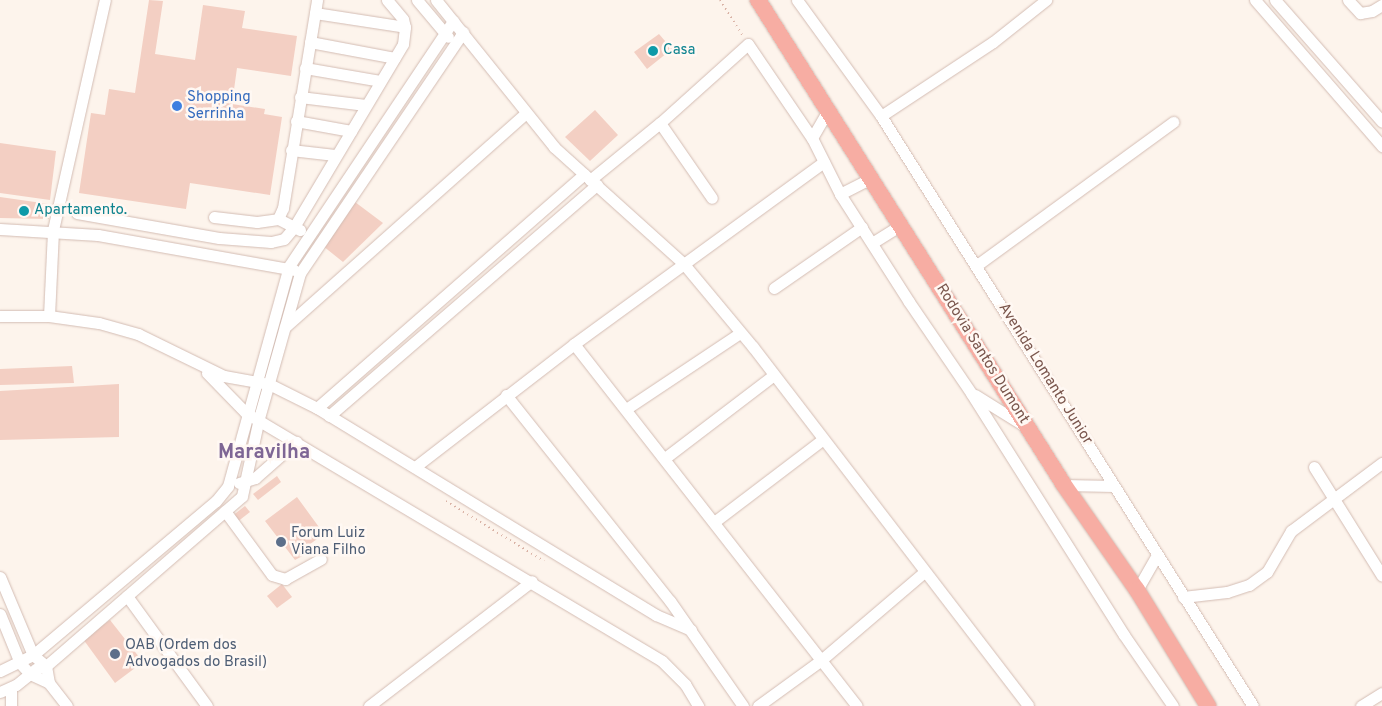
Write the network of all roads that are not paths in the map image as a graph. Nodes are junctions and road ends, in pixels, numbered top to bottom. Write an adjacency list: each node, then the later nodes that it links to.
1 (105, 0): 50 (street)
2 (317, 0): 14 (street)
3 (377, 0): 12 (street)
4 (417, 0): 17 (street)
5 (436, 0): 15 (street)
6 (758, 0): 26 (highway, Rodovia Santos Dumont)
7 (797, 0): 28 (street, Avenida Lomanto Junior)
8 (1046, 0): 28 (street)
9 (1255, 0): 35 (street)
10 (1274, 0): 31 (street)
11 (1348, 0): 13 (street)
12 (388, 1): 16 (street)
13 (1382, 5)
14 (315, 13): 16 (street); 19 (street)
15 (453, 21): 17 (street); 18 (street)
16 (405, 27): 21 (street)
17 (443, 32): 20 (street); 51 (street)
18 (465, 37): 20 (street); 27 (street)
19 (310, 42): 21 (street); 22 (street)
20 (454, 44): 52 (street)
21 (395, 58): 23 (street)
22 (305, 68): 23 (street); 24 (street)
23 (380, 81): 25 (street)
24 (300, 97): 25 (street); 29 (street)
25 (366, 105): 33 (street)
26 (828, 110): 34 (street); 39 (highway, Rodovia Santos Dumont)
27 (525, 114): 40 (street); 61 (street)
28 (881, 116): 55 (street, Avenida Lomanto Junior)
29 (296, 121): 33 (street); 36 (street)
30 (1173, 122): 55 (street)
31 (1382, 122)
32 (660, 123): 34 (street); 40 (street); 42 (street)
33 (351, 131): 37 (street)
34 (812, 138): 38 (street)
35 (1382, 146)
36 (291, 150): 37 (street); 45 (street)
37 (335, 155): 47 (street)
38 (824, 162): 41 (street); 54 (street)
39 (871, 178): 41 (street); 46 (highway, Rodovia Santos Dumont)
40 (591, 180): 54 (street); 70 (street); 73 (street)
41 (840, 194): 48 (street)
42 (712, 198)
43 (77, 212): 47 (street)
44 (214, 217): 45 (street)
45 (278, 219): 47 (street)
46 (901, 225): 53 (street); 75 (highway, Rodovia Santos Dumont)
47 (294, 227): 51 (street)
48 (862, 227): 53 (street); 58 (street)
49 (0, 229): 50 (street)
50 (54, 230): 56 (street); 60 (street)
51 (308, 234): 52 (street); 56 (street)
52 (321, 242): 57 (street)
53 (872, 243): 68 (street)
54 (683, 263): 62 (street); 63 (street)
55 (977, 265): 85 (street, Avenida Lomanto Junior)
56 (289, 266): 57 (street); 66 (street)
57 (300, 273): 61 (street)
58 (774, 288)
59 (0, 316): 60 (street)
60 (49, 316): 64 (street)
61 (285, 327): 67 (street)
62 (740, 333): 65 (street); 71 (street)
63 (574, 344): 69 (street); 71 (street)
64 (191, 360): 66 (street); 72 (street)
65 (774, 375): 76 (street); 78 (street)
66 (256, 380): 67 (street); 72 (street)
67 (269, 384): 70 (street); 74 (street)
68 (971, 393): 75 (street); 118 (street)
69 (506, 395): 80 (street); 99 (street)
70 (317, 408): 73 (street)
71 (626, 409): 78 (street)
72 (246, 413): 74 (street); 84 (street)
73 (329, 416): 80 (street)
74 (259, 418): 77 (street); 82 (street)
75 (1030, 429): 83 (highway, Rodovia Santos Dumont)
76 (822, 440): 88 (street); 91 (street)
77 (296, 442): 82 (street); 94 (street)
78 (665, 458): 88 (street)
79 (1382, 463): 86 (street)
80 (415, 467): 99 (street)
81 (1314, 467): 86 (street)
82 (244, 481): 84 (street); 87 (street)
83 (1064, 485): 85 (street); 95 (highway, Rodovia Santos Dumont)
84 (228, 486): 100 (street)
85 (1114, 486): 89 (street, Avenida Lomanto Junior)
86 (1333, 498): 92 (street); 97 (street)
87 (225, 511): 90 (street); 96 (street)
88 (714, 522): 101 (street)
89 (1157, 555): 95 (street); 97 (street, Avenida Lomanto Junior)
90 (321, 559)
91 (923, 573): 101 (street); 117 (street)
92 (1382, 576)
93 (0, 577): 100 (street)
94 (532, 582): 112 (street); 113 (street)
95 (1137, 590): 119 (highway, Rodovia Santos Dumont)
96 (127, 596): 103 (street); 111 (street)
97 (1183, 597): 120 (street, Avenida Lomanto Junior)
98 (0, 614): 102 (street)
99 (691, 630): 114 (street)
100 (33, 655): 102 (street); 103 (street)
101 (820, 661): 115 (street); 116 (street)
102 (20, 663): 104 (street); 105 (street)
103 (46, 666): 105 (street); 106 (street)
104 (0, 671)
105 (30, 674): 106 (street); 107 (street)
106 (49, 682): 110 (street)
107 (5, 690): 109 (street)
108 (1382, 693): 121 (street)
109 (11, 706)
110 (67, 706)
111 (207, 706)
112 (369, 706)
113 (698, 706)
114 (743, 706)
115 (758, 706)
116 (857, 706)
117 (1028, 706)
118 (1173, 706)
119 (1208, 706)
120 (1253, 706)
121 (1361, 706)

